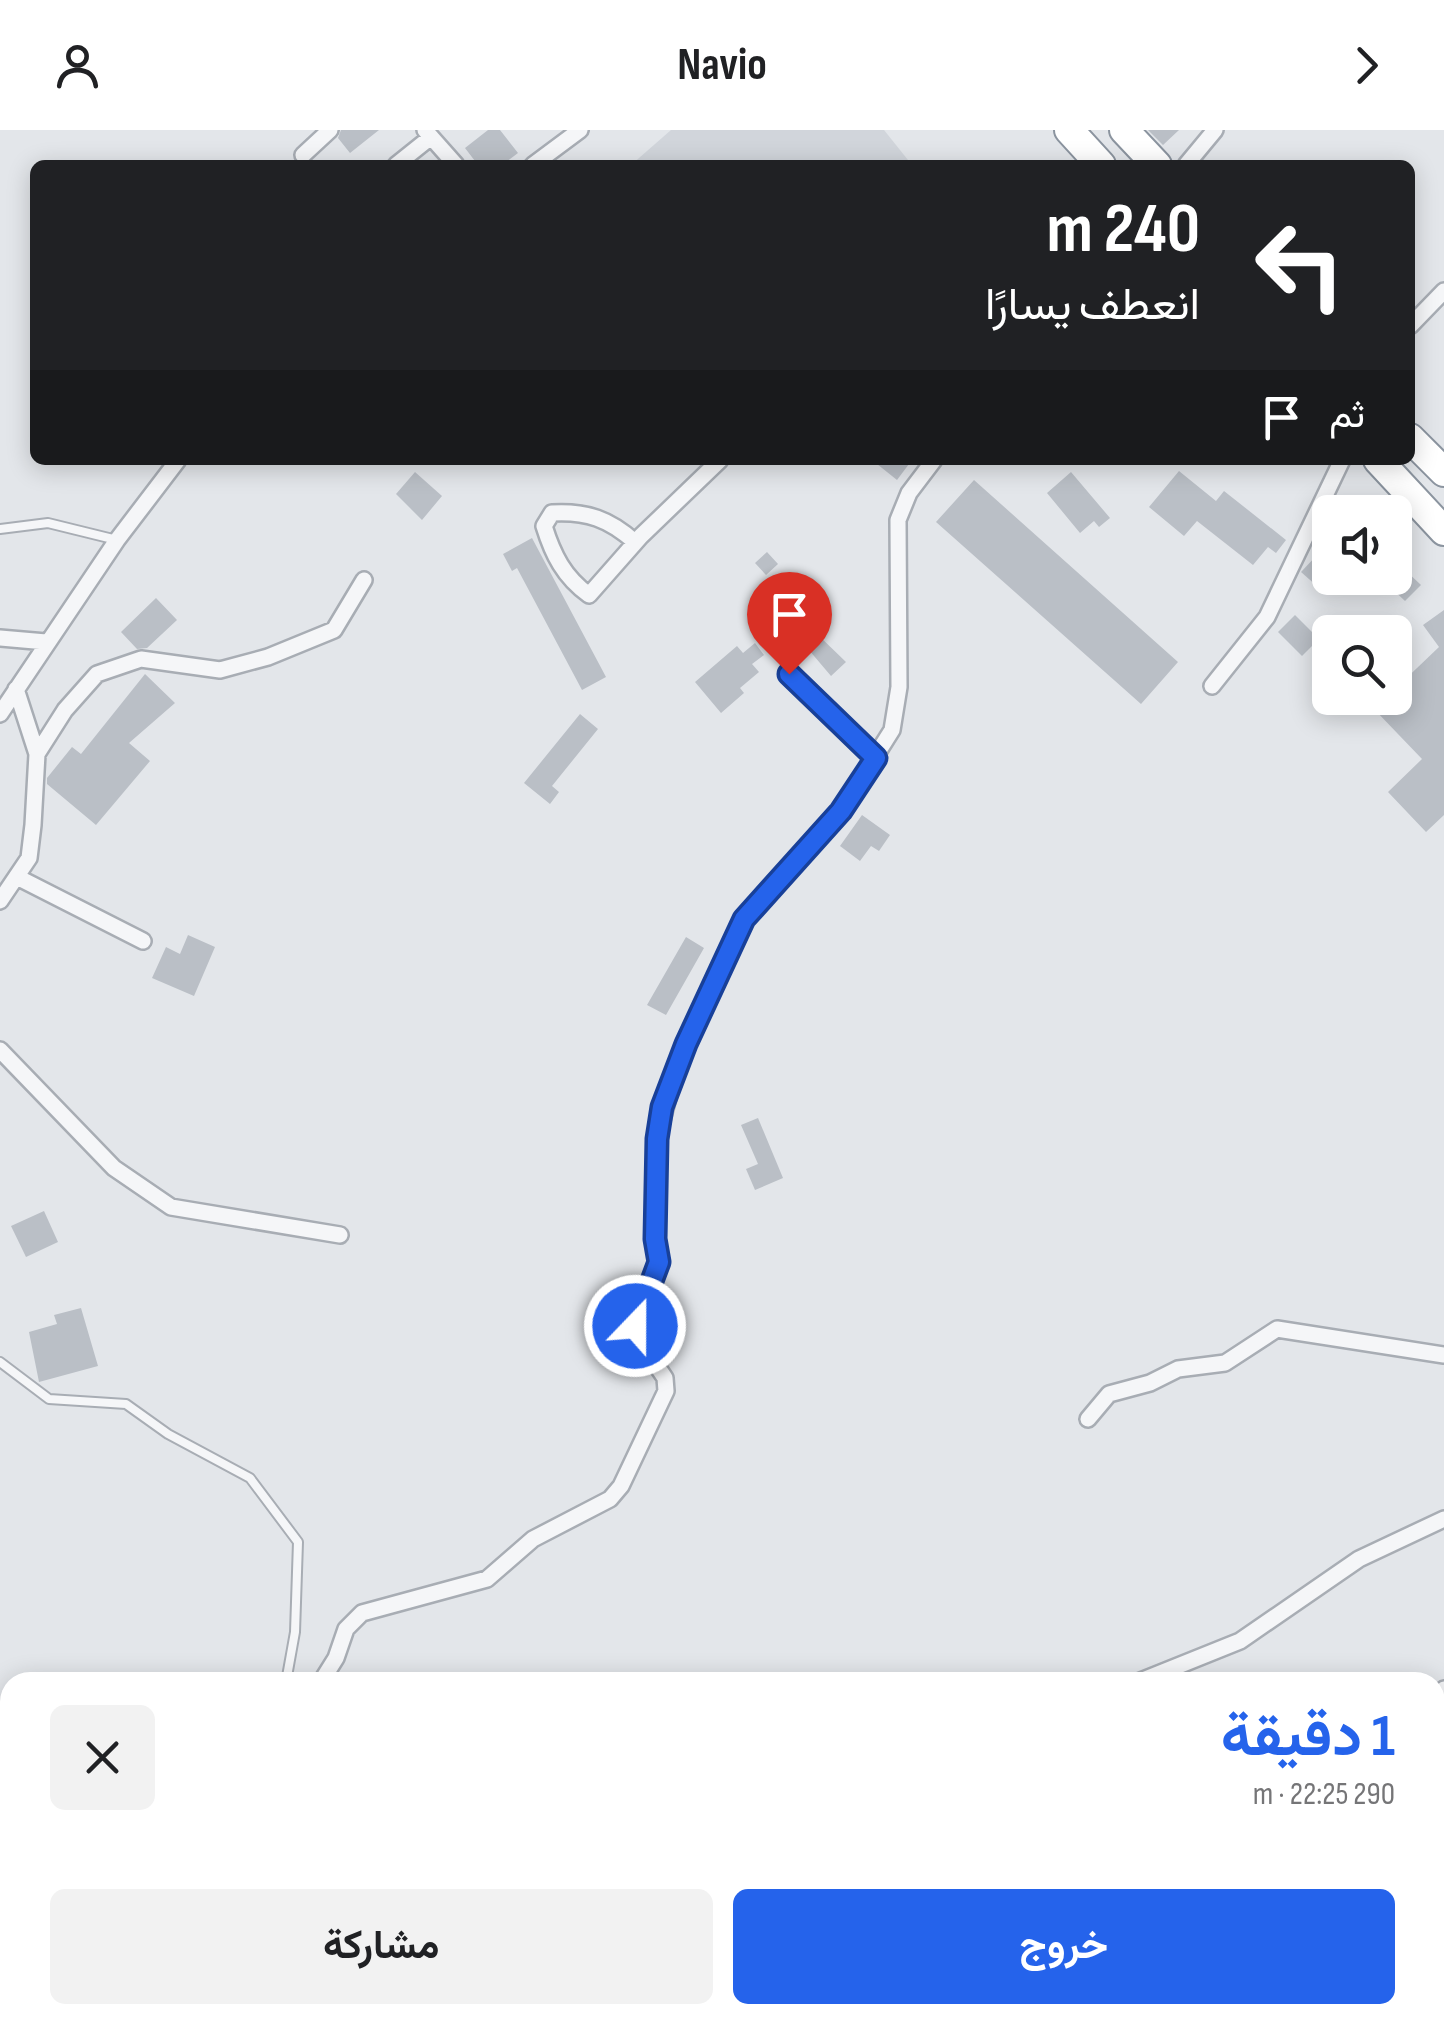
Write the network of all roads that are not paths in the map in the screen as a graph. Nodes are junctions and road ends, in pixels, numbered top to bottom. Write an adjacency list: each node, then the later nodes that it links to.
1 (330, 130): 7 (street)
2 (580, 130): 10 (street)
3 (1069, 130): 11 (highway)
4 (1124, 130): 12 (highway)
5 (1215, 130): 13 (street)
6 (428, 134): 8 (street); 9 (street)
7 (303, 155)
8 (401, 160)
9 (451, 160)
10 (541, 160)
11 (1096, 160)
12 (1152, 160)
13 (1190, 160)
14 (1444, 291): 15 (street)
15 (1415, 321)
16 (1415, 443): 22 (highway)
17 (174, 465): 26 (street)
18 (715, 465): 25 (street)
19 (930, 465): 35 (street)
20 (1340, 465): 31 (street)
21 (1383, 465): 24 (highway)
22 (1444, 472)
23 (0, 529): 26 (lane)
24 (1444, 531)
25 (641, 536): 25 (street)
26 (118, 540): 29 (street)
27 (364, 580): 34 (street)
28 (0, 638): 29 (street)
29 (46, 642): 32 (street)
30 (789, 674): 35 (street)
31 (1212, 686)
32 (16, 688): 33 (street); 34 (street)
33 (0, 714)
34 (37, 754): 36 (street)
35 (876, 758): 46 (street)
36 (17, 877): 37 (street); 38 (street)
37 (0, 901)
38 (143, 941)
39 (0, 1050): 40 (street)
40 (340, 1235)
41 (1444, 1355): 43 (street)
42 (0, 1362): 45 (lane)
43 (1088, 1418)
44 (1444, 1519): 47 (street)
45 (288, 1672)
46 (327, 1672)
47 (1163, 1672)

